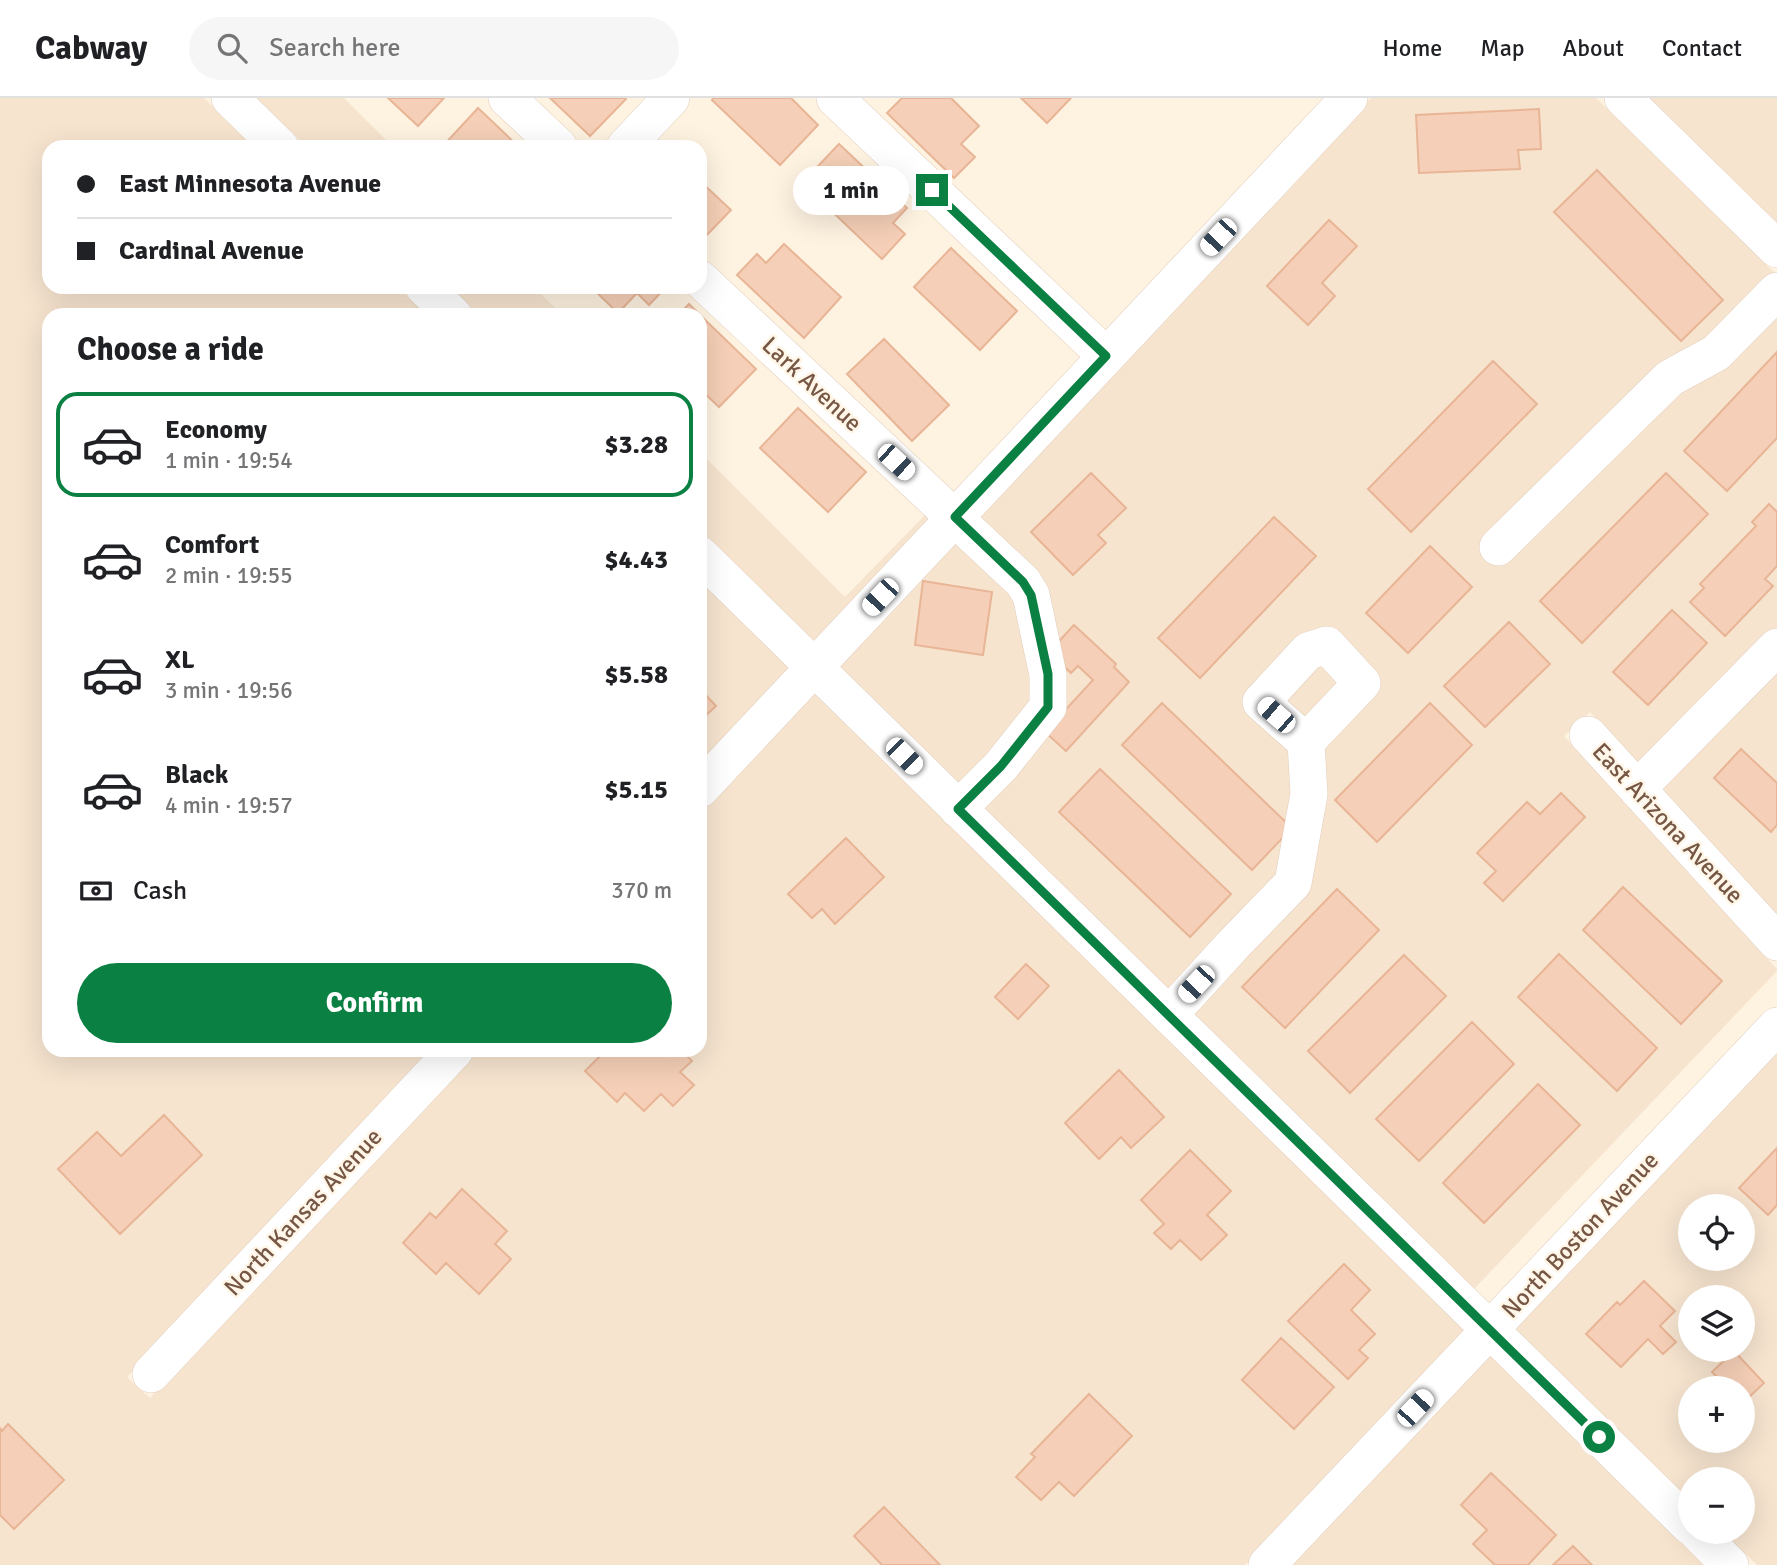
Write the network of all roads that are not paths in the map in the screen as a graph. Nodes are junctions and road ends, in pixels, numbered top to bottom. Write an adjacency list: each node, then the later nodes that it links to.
1 (230, 98): 7 (street)
2 (507, 98): 8 (street)
3 (671, 98): 9 (street)
4 (835, 98): 15 (street)
5 (1349, 98): 15 (street)
6 (1623, 98): 10 (street)
7 (273, 140)
8 (552, 140)
9 (632, 140)
10 (1777, 249)
11 (707, 286): 16 (street, Lark Avenue)
12 (1777, 291): 17 (street)
13 (431, 294): 14 (street)
14 (446, 308)
15 (1106, 356): 16 (street)
16 (955, 517): 20 (street); 25 (street, Lark Avenue)
17 (1498, 547)
18 (707, 562): 20 (street)
19 (1777, 647): 24 (street)
20 (815, 667): 23 (street); 25 (street)
21 (1588, 735): 24 (street, East Arizona Avenue)
22 (1306, 742): 27 (street)
23 (707, 782)
24 (1637, 789): 26 (street, East Arizona Avenue)
25 (958, 809): 27 (street)
26 (1777, 942)
27 (1169, 1015): 30 (street)
28 (1777, 1026): 30 (street, North Boston Avenue)
29 (449, 1057): 31 (street, North Kansas Avenue)
30 (1489, 1330): 32 (street); 34 (street, North Boston Avenue)
31 (151, 1374)
32 (1678, 1514)
33 (1709, 1544): 35 (street)
34 (1267, 1565)
35 (1730, 1565)

